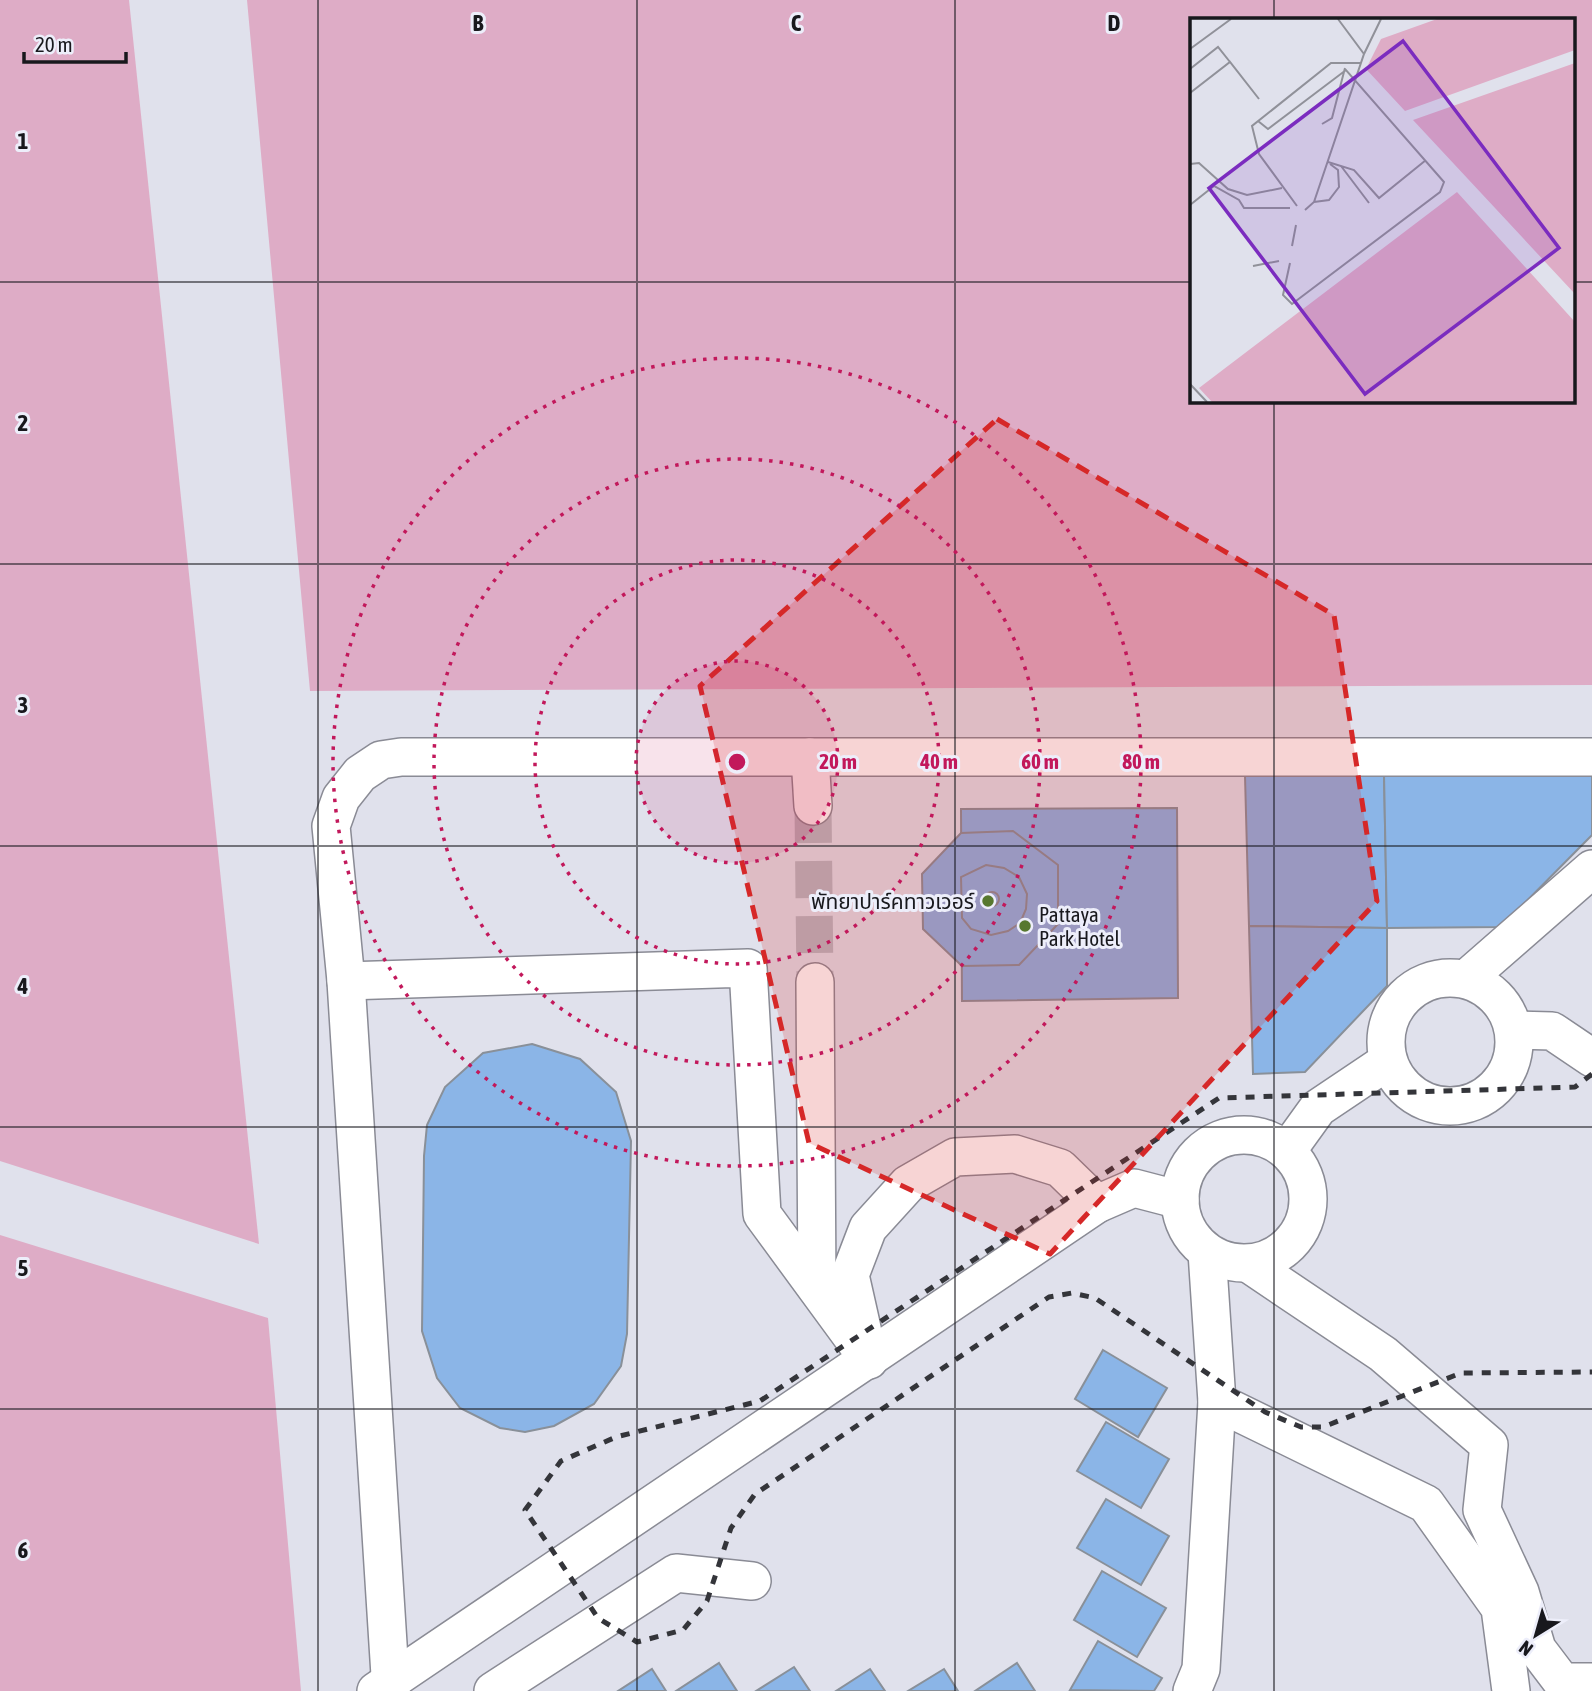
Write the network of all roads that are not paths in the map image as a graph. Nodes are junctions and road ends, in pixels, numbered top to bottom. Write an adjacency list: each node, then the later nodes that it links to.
1 (810, 757): 2 (street); 3 (street); 6 (street)
2 (1592, 757)
3 (813, 806)
4 (1592, 869): 5 (street)
5 (1466, 979): 8 (street); 10 (street)
6 (346, 981): 16 (street); 21 (street)
7 (815, 982): 16 (street)
8 (1515, 1030): 9 (street); 10 (street)
9 (1592, 1058)
10 (1388, 1061): 11 (street)
11 (1287, 1152): 12 (street); 15 (street)
12 (1180, 1200): 13 (street); 14 (street)
13 (1097, 1204): 17 (street); 17 (street)
14 (1207, 1252): 15 (street); 18 (street)
15 (1249, 1264): 20 (street)
16 (817, 1288): 17 (street)
17 (869, 1360): 21 (street)
18 (1217, 1402): 23 (street); 24 (street)
19 (752, 1581): 22 (street)
20 (1592, 1682)
21 (385, 1688)
22 (492, 1691)
23 (1192, 1691)
24 (1511, 1691)

